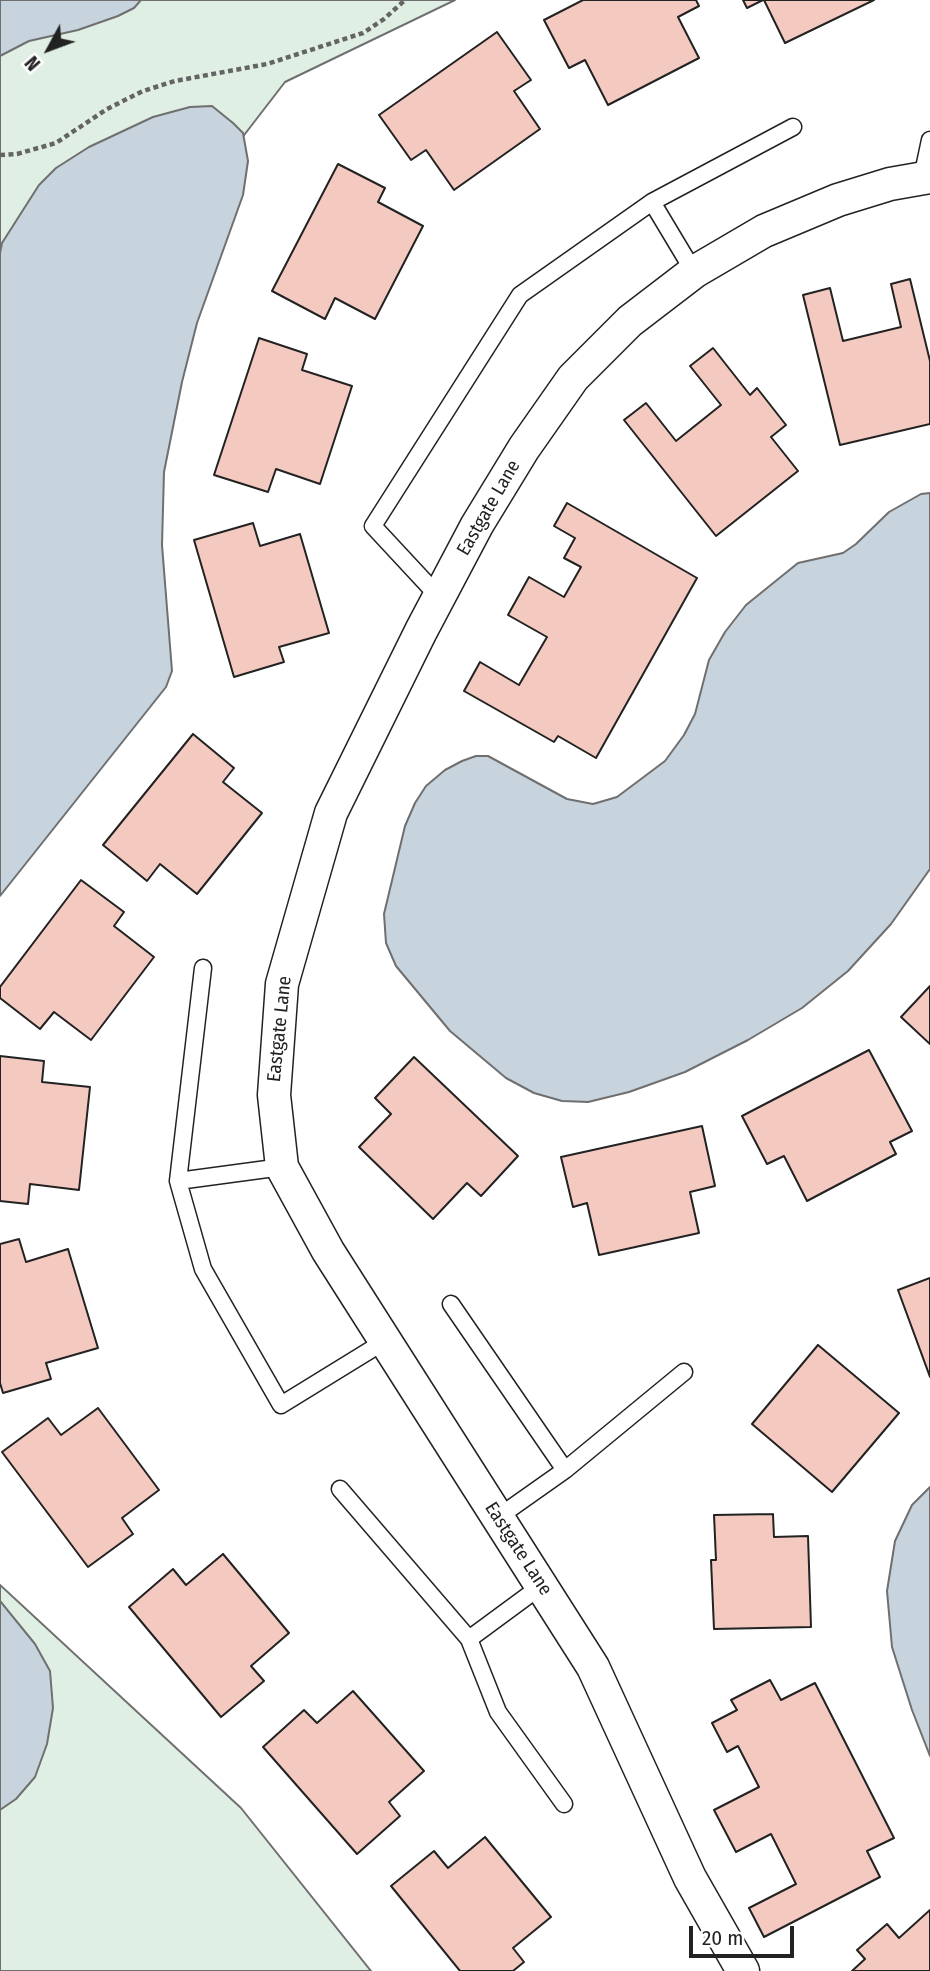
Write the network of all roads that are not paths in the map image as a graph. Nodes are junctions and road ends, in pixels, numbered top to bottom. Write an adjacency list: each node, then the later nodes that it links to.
1 (793, 127): 4 (lane)
2 (930, 140): 3 (lane)
3 (926, 178): 5 (street, Eastgate Lane)
4 (652, 202): 5 (lane); 6 (lane)
5 (694, 272): 6 (street, Eastgate Lane)
6 (439, 597): 8 (street, Eastgate Lane)
7 (202, 968): 9 (lane)
8 (282, 1167): 9 (lane); 11 (street, Eastgate Lane)
9 (178, 1181): 11 (lane)
10 (452, 1304): 13 (lane)
11 (385, 1341): 15 (street, Eastgate Lane)
12 (684, 1372): 13 (lane)
13 (565, 1470): 15 (lane)
14 (340, 1489): 17 (lane)
15 (497, 1518): 16 (street, Eastgate Lane)
16 (541, 1586): 17 (lane); 19 (street, Eastgate Lane)
17 (469, 1639): 18 (lane)
18 (564, 1804)
19 (740, 1966)

